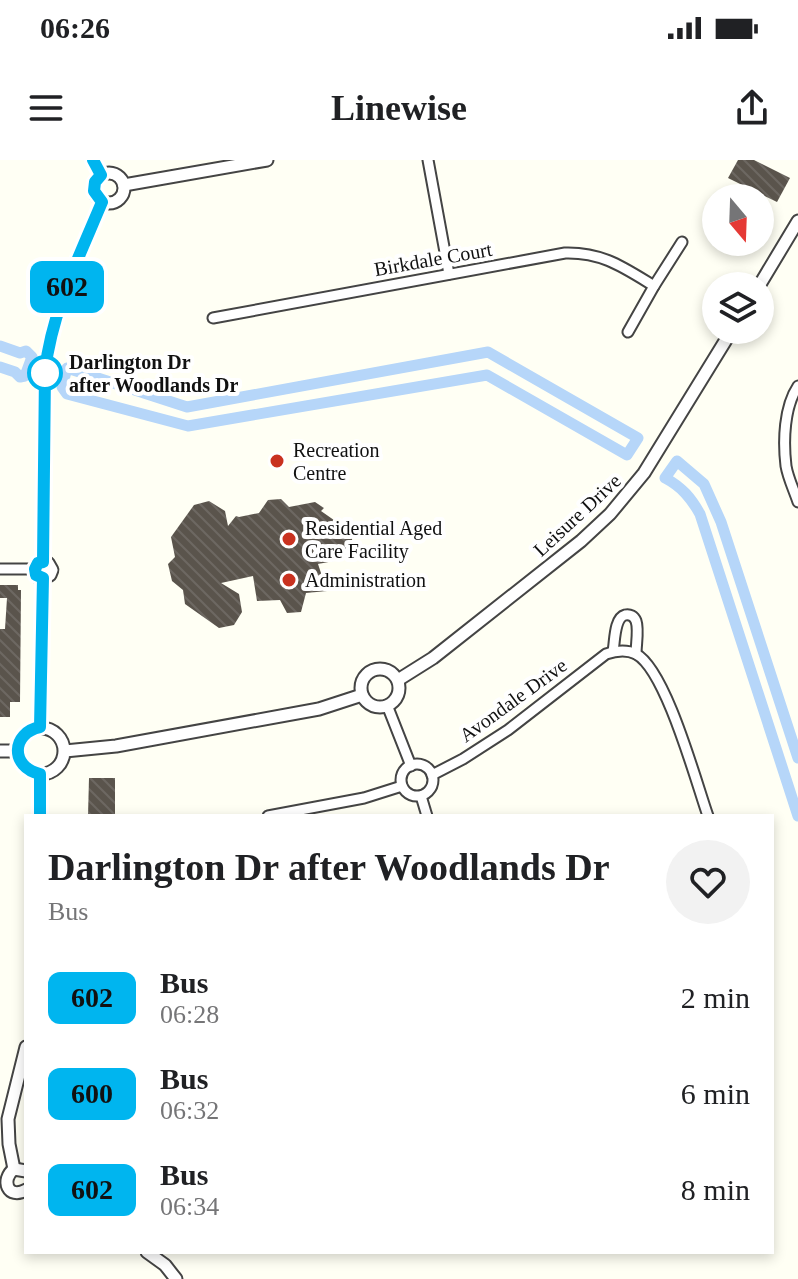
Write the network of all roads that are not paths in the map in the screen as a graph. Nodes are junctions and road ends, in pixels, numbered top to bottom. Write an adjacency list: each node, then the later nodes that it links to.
1 (93, 160): 4 (street)
2 (267, 160): 5 (street)
3 (428, 160): 10 (street)
4 (101, 175): 5 (street); 6 (street)
5 (124, 185): 6 (street)
6 (102, 202): 18 (street)
7 (798, 221): 9 (street)
8 (682, 242): 11 (street)
9 (767, 272)
10 (449, 274): 11 (street, Birkdale Court); 12 (street, Birkdale Court)
11 (654, 286): 13 (street)
12 (213, 318)
13 (628, 332)
14 (723, 344): 23 (street, Leisure Drive)
15 (798, 386): 16 (street)
16 (798, 502)
17 (0, 569): 18 (street)
18 (40, 570): 26 (street)
19 (616, 634): 20 (street); 20 (street); 21 (street)
20 (636, 635): 22 (street)
21 (613, 651): 22 (street); 32 (street, Avondale Drive)
22 (636, 654): 38 (street)
23 (398, 680): 24 (street); 25 (street)
24 (362, 695): 25 (street); 29 (street)
25 (387, 705): 30 (street)
26 (40, 727): 28 (street); 29 (street)
27 (0, 751): 28 (street)
28 (18, 751): 31 (street)
29 (65, 751): 31 (street)
30 (411, 766): 32 (street); 33 (street)
31 (40, 774): 35 (street)
32 (432, 775): 34 (street)
33 (402, 786): 34 (street); 36 (street)
34 (421, 796): 37 (street)
35 (40, 814)
36 (279, 814)
37 (426, 814)
38 (707, 814)
39 (24, 1055): 40 (street)
40 (12, 1174): 41 (street)
41 (5, 1191): 42 (street)
42 (24, 1191)
43 (150, 1254): 44 (street)
44 (176, 1279)

